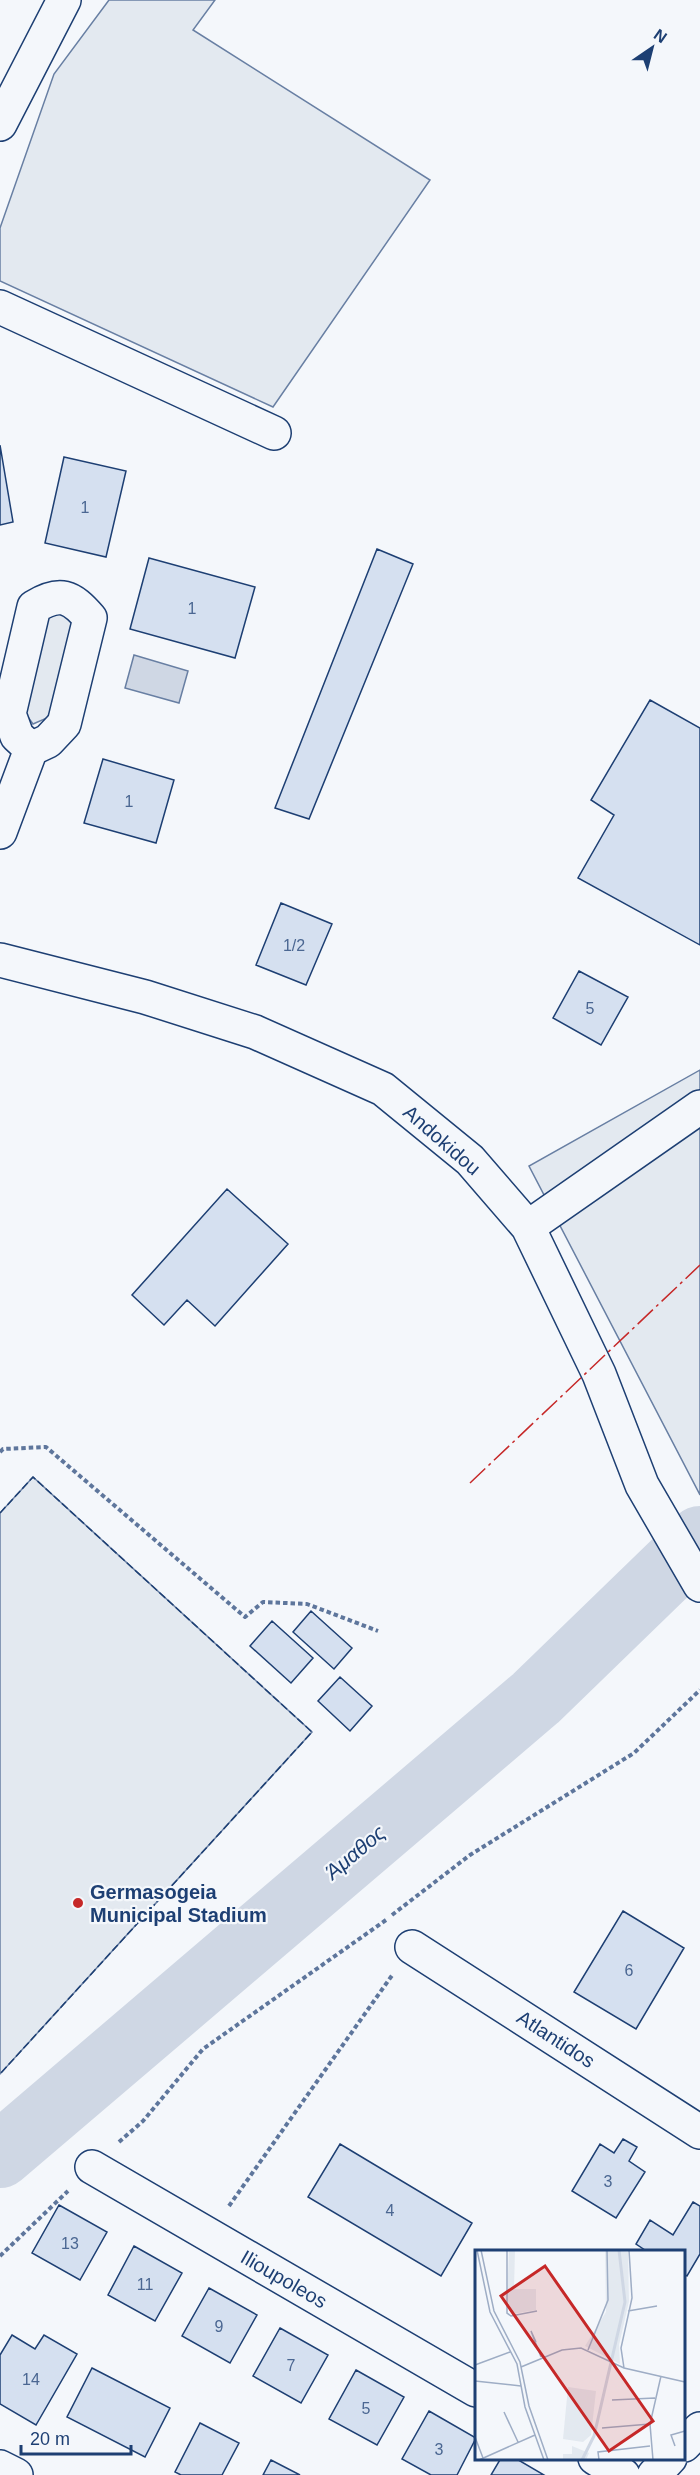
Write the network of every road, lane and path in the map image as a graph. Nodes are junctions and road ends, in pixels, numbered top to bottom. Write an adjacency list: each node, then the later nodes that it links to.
1 (63, 0): 2 (street)
2 (0, 124)
3 (0, 307): 4 (street)
4 (273, 433)
5 (31, 749): 6 (street)
6 (0, 832)
7 (0, 960): 9 (street, Andokidou)
8 (700, 1107): 9 (street)
9 (528, 1227): 11 (street, Andokidou)
10 (0, 1452): 12 (path)
11 (700, 1585)
12 (378, 1631)
13 (412, 1947): 14 (street, Atlantidos); 16 (path)
14 (700, 2132)
15 (92, 2167): 16 (street, Ilioupoleos); 17 (path)
16 (209, 2235): 18 (street, Ilioupoleos)
17 (0, 2256)
18 (475, 2389)
19 (700, 2429): 20 (street)
20 (685, 2444)
21 (598, 2460): 25 (street)
22 (668, 2460): 26 (street)
23 (0, 2467): 24 (street)
24 (16, 2475)
25 (623, 2475)
26 (654, 2475)

